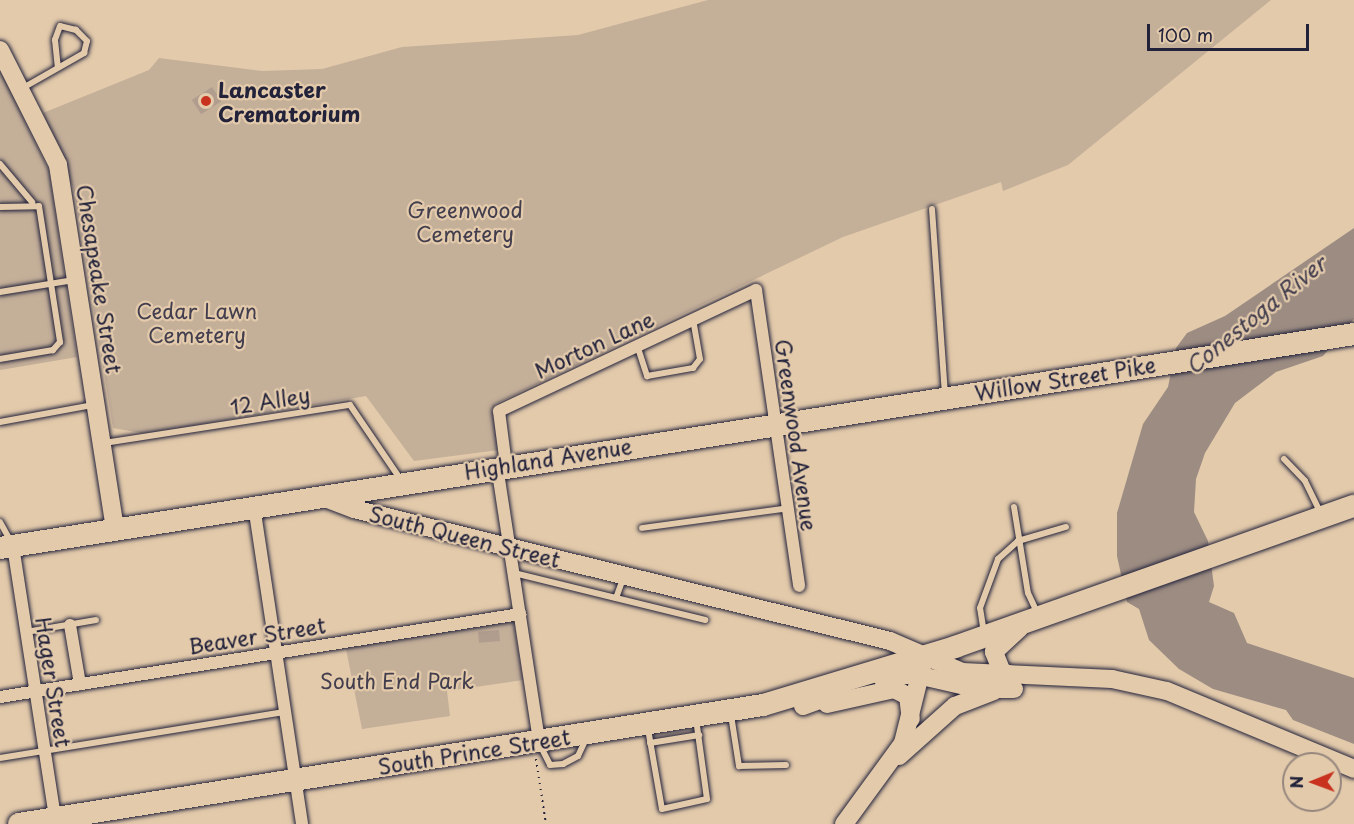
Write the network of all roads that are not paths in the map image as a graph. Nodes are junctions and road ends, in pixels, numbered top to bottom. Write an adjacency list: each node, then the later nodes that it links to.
1 (0, 50): 3 (main road, Chesapeake Street)
2 (58, 67): 2 (lane); 3 (lane)
3 (20, 89): 8 (main road, Chesapeake Street)
4 (0, 164): 5 (lane)
5 (32, 202): 6 (lane); 9 (lane)
6 (0, 207)
7 (932, 209): 16 (lane)
8 (78, 280): 9 (lane); 17 (main road, Chesapeake Street)
9 (51, 284): 11 (lane); 15 (lane)
10 (756, 290): 12 (street, Morton Lane); 19 (street, Greenwood Avenue)
11 (0, 292)
12 (693, 320): 14 (street, Morton Lane); 14 (lane)
13 (1354, 334): 16 (highway, Willow Street Pike)
14 (637, 345): 22 (street, Morton Lane)
15 (0, 359)
16 (945, 397): 19 (highway, Willow Street Pike)
17 (97, 405): 18 (lane); 20 (main road, Chesapeake Street)
18 (0, 422)
19 (777, 423): 22 (highway, Highland Avenue); 28 (street, Greenwood Avenue)
20 (103, 443): 23 (lane, 12 Alley); 32 (main road, Chesapeake Street)
21 (1284, 459): 29 (lane)
22 (502, 465): 23 (highway, Highland Avenue); 36 (street)
23 (402, 482): 24 (highway, Highland Avenue)
24 (318, 495): 25 (highway); 36 (main road, South Queen Street)
25 (254, 506): 32 (highway); 48 (street)
26 (1354, 506): 29 (highway)
27 (1014, 507): 34 (lane)
28 (789, 508): 33 (lane); 39 (street, Greenwood Avenue)
29 (1324, 520): 42 (highway)
30 (0, 522): 35 (lane)
31 (1066, 527): 34 (lane)
32 (115, 528): 35 (highway)
33 (642, 528)
34 (1018, 541): 42 (lane); 47 (lane)
35 (6, 547): 46 (street, Hager Street)
36 (509, 547): 37 (street); 38 (main road, South Queen Street)
37 (514, 573): 40 (lane); 41 (street)
38 (624, 574): 40 (lane); 49 (main road, South Queen Street)
39 (799, 586)
40 (616, 598): 44 (lane)
41 (520, 614): 48 (street, Beaver Street); 62 (street)
42 (1040, 617): 47 (highway); 50 (main road)
43 (96, 620): 45 (lane)
44 (705, 620)
45 (70, 625): 46 (lane); 52 (street)
46 (26, 632): 54 (street, Hager Street)
47 (985, 637): 49 (highway)
48 (275, 651): 52 (street, Beaver Street); 58 (street)
49 (923, 665): 50 (main road); 53 (main road); 56 (main road); 57 (highway, South Prince Street); 59 (main road)
50 (1020, 677): 51 (main road)
51 (1085, 678): 53 (main road); 67 (main road)
52 (80, 684): 54 (street, Beaver Street)
53 (999, 690): 66 (main road)
54 (35, 692): 55 (street, Beaver Street); 63 (street, Hager Street)
55 (0, 697)
56 (803, 706): 57 (main road); 59 (main road)
57 (730, 711): 60 (highway, South Prince Street); 65 (lane)
58 (284, 712): 63 (lane); 68 (street)
59 (910, 719): 66 (main road)
60 (697, 726): 61 (highway, South Prince Street); 61 (lane)
61 (648, 734): 62 (highway, South Prince Street)
62 (539, 741): 68 (highway, South Prince Street)
63 (44, 751): 64 (lane); 69 (street, Hager Street)
64 (0, 758)
65 (786, 765)
66 (887, 767): 72 (main road)
67 (1354, 769)
68 (296, 779): 69 (highway, South Prince Street); 71 (street)
69 (55, 821): 70 (highway, South Prince Street)
70 (19, 824)
71 (302, 824)
72 (844, 824)

